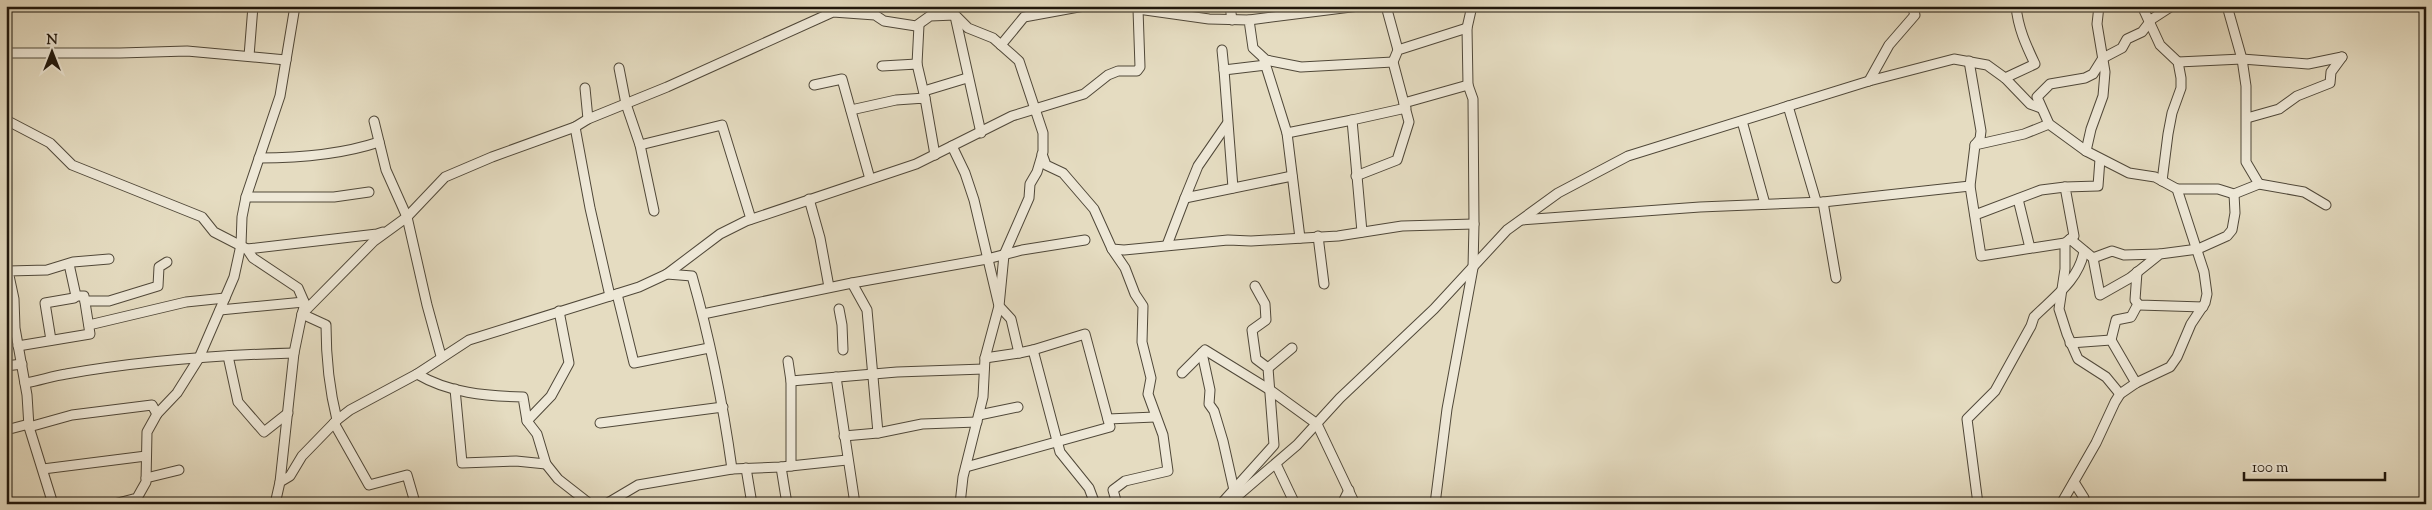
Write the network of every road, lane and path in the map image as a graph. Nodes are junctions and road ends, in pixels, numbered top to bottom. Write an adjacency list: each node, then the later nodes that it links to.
1 (252, 6): 29 (street)
2 (295, 6): 31 (street)
3 (844, 6): 18 (street)
4 (1084, 6): 17 (street)
5 (1230, 6): 20 (street)
6 (1359, 6): 16 (street)
7 (1386, 6): 27 (street)
8 (1472, 6): 24 (street)
9 (1912, 6): 43 (street)
10 (2016, 6): 42 (street)
11 (2099, 6): 32 (street)
12 (2142, 6): 22 (street)
13 (2172, 6): 22 (street)
14 (2226, 7): 30 (street)
15 (1139, 8): 20 (street); 53 (street)
16 (1344, 8): 21 (street)
17 (1046, 10): 25 (street)
18 (833, 12): 23 (street); 48 (street)
19 (955, 15): 23 (street); 25 (street); 41 (street)
20 (1232, 20): 21 (street)
21 (1249, 20): 33 (street)
22 (2148, 22): 32 (street); 36 (street)
23 (919, 25): 37 (street)
24 (1467, 28): 27 (street); 45 (street)
25 (1001, 45): 53 (street)
26 (1222, 50): 40 (street)
27 (1398, 50): 35 (street)
28 (6, 53): 29 (street)
29 (249, 56): 31 (street)
30 (2242, 59): 36 (street); 54 (street); 54 (street)
31 (286, 60): 72 (street)
32 (2103, 60): 51 (street); 69 (street)
33 (1264, 61): 35 (street); 40 (street); 64 (street)
34 (1969, 61): 42 (street); 43 (street); 67 (street)
35 (1393, 62): 49 (street)
36 (2178, 62): 77 (street)
37 (917, 64): 38 (street); 47 (street)
38 (882, 66)
39 (619, 68): 48 (street)
40 (1224, 70): 60 (street)
41 (968, 78): 47 (street); 63 (street)
42 (2005, 78): 51 (street)
43 (1869, 81): 50 (street)
44 (814, 85): 52 (street)
45 (1468, 85): 49 (street); 97 (street)
46 (586, 88): 55 (street)
47 (925, 94): 52 (street); 71 (street)
48 (626, 104): 55 (street); 66 (street)
49 (1405, 106): 57 (street); 75 (street)
50 (1788, 106): 59 (street); 89 (street)
51 (2041, 108): 61 (street)
52 (851, 110): 76 (street)
53 (1033, 110): 63 (street); 70 (street)
54 (2247, 118): 78 (street)
55 (588, 119): 62 (street)
56 (6, 120): 105 (street)
57 (1352, 120): 64 (street); 75 (street)
58 (374, 121): 65 (street)
59 (1742, 121): 90 (street); 96 (street)
60 (1228, 124): 81 (street); 86 (street)
61 (2049, 124): 67 (street); 69 (street)
62 (575, 128): 94 (street); 126 (street)
63 (981, 133): 68 (street)
64 (1287, 133): 74 (street)
65 (379, 142): 72 (street); 94 (street)
66 (640, 144): 92 (street); 95 (street)
67 (1975, 145): 79 (street)
68 (952, 146): 71 (street); 114 (street)
69 (2086, 151): 73 (street)
70 (1042, 154): 107 (street); 111 (street)
71 (935, 155): 76 (street)
72 (259, 158): 85 (street)
73 (2100, 159): 77 (street); 80 (street)
74 (1292, 176): 81 (street); 101 (street)
75 (1356, 176): 99 (street)
76 (870, 180): 87 (street)
77 (2162, 181): 82 (street)
78 (2259, 184): 84 (street); 91 (street)
79 (1970, 186): 89 (street); 93 (street)
80 (2065, 187): 88 (street); 103 (street)
81 (1234, 188): 86 (street)
82 (2176, 189): 84 (street); 108 (street)
83 (369, 192): 85 (street)
84 (2234, 194): 108 (street)
85 (246, 197): 105 (street)
86 (1185, 198): 104 (street)
87 (809, 199): 95 (street); 124 (street)
88 (2018, 199): 93 (street); 106 (street)
89 (1819, 201): 90 (street); 120 (street)
90 (1765, 204): 96 (street)
91 (2326, 205)
92 (654, 211)
93 (1975, 214): 106 (street)
94 (407, 217): 98 (street); 153 (street)
95 (751, 219): 119 (street)
96 (1521, 220): 117 (street)
97 (1474, 224): 99 (street); 117 (street)
98 (391, 229): 105 (street); 138 (street)
99 (1362, 232): 100 (street)
100 (1318, 236): 101 (street); 122 (street)
101 (1300, 238): 104 (street)
102 (1085, 240): 111 (street)
103 (2067, 241): 106 (street); 109 (street); 125 (street)
104 (1166, 245): 107 (street)
105 (244, 247): 128 (street); 130 (street)
106 (2030, 248)
107 (1112, 249): 175 (street)
108 (2198, 250): 110 (street); 133 (street)
109 (2084, 251): 112 (street); 125 (street)
110 (2160, 254): 112 (street); 118 (street)
111 (1004, 255): 114 (street); 132 (street)
112 (2093, 258): 118 (street)
113 (109, 259): 116 (street)
114 (987, 259): 121 (street); 132 (street)
115 (167, 262): 129 (street)
116 (68, 264): 127 (street); 137 (street)
117 (1473, 268): 181 (street); 220 (street)
118 (2137, 272): 131 (street)
119 (667, 274): 126 (street); 139 (street)
120 (1836, 278)
121 (852, 283): 124 (street); 163 (street)
122 (1324, 284)
123 (1255, 286): 160 (street)
124 (829, 287): 139 (street)
125 (2061, 290): 143 (street); 221 (street)
126 (614, 295): 136 (street); 145 (street)
127 (76, 296): 129 (street); 141 (street)
128 (225, 298): 135 (street); 140 (street)
129 (85, 301): 140 (street)
130 (304, 302): 135 (street); 138 (street)
131 (2138, 304): 133 (street); 142 (street)
132 (999, 306): 150 (street); 155 (street)
133 (2203, 307): 166 (street)
134 (839, 309): 147 (street)
135 (220, 310): 154 (street)
136 (559, 311): 153 (street); 178 (street)
137 (10, 313): 144 (street)
138 (302, 314): 149 (street); 179 (street)
139 (703, 314): 145 (street)
140 (89, 325): 141 (street)
141 (51, 340): 144 (street)
142 (2111, 340): 143 (street); 166 (street)
143 (2070, 342): 170 (street)
144 (18, 346): 157 (street)
145 (709, 348): 171 (street)
146 (1292, 348): 160 (street)
147 (843, 350)
148 (1033, 350): 150 (street); 177 (street); 186 (street)
149 (294, 353): 152 (street); 173 (street)
150 (1019, 353): 155 (street)
151 (1202, 353): 161 (street); 169 (street); 201 (street)
152 (228, 356): 154 (street); 173 (street)
153 (441, 356): 162 (street)
154 (199, 358): 167 (street); 174 (street)
155 (984, 358): 159 (street)
156 (788, 361): 165 (street)
157 (22, 364): 158 (street); 167 (street)
158 (6, 366)
159 (984, 368): 163 (street); 176 (street)
160 (1268, 368): 169 (street)
161 (1182, 373)
162 (417, 374): 168 (street); 179 (street)
163 (873, 374): 164 (street); 184 (street)
164 (836, 377): 165 (street); 185 (street)
165 (790, 381): 191 (street)
166 (2136, 383): 170 (street)
167 (25, 384): 182 (street)
168 (455, 389): 178 (street); 189 (street)
169 (1270, 390): 181 (street); 201 (street)
170 (2120, 394): 200 (street)
171 (723, 407): 180 (street); 196 (street)
172 (1018, 407): 176 (street)
173 (288, 413): 199 (street)
174 (157, 414): 182 (street); 187 (street)
175 (1155, 417): 177 (street); 214 (street)
176 (978, 418): 184 (street); 193 (street)
177 (1108, 419): 186 (street)
178 (527, 421): 189 (street)
179 (336, 422): 199 (street); 203 (street)
180 (600, 423)
181 (1317, 424): 190 (street); 202 (street)
182 (29, 426): 183 (street); 195 (street)
183 (6, 430)
184 (878, 433): 185 (street)
185 (844, 436): 188 (street)
186 (1058, 442): 193 (street); 213 (street)
187 (146, 456): 195 (street); 198 (street)
188 (847, 460): 191 (street); 211 (street)
189 (546, 464): 207 (street)
190 (1276, 464): 216 (street); 217 (street)
191 (791, 466): 192 (street)
192 (781, 467): 194 (street); 210 (street)
193 (966, 467): 212 (street)
194 (746, 468): 196 (street); 209 (street)
195 (43, 469): 204 (street)
196 (732, 469): 208 (street)
197 (179, 470): 198 (street)
198 (146, 478): 205 (street)
199 (280, 482): 206 (street)
200 (2074, 482): 222 (street); 223 (street)
201 (1234, 490): 215 (street)
202 (1349, 490): 218 (street); 219 (street)
203 (414, 502)
204 (52, 504)
205 (114, 504)
206 (275, 504)
207 (590, 504)
208 (606, 504)
209 (752, 504)
210 (787, 504)
211 (855, 504)
212 (960, 504)
213 (1095, 504)
214 (1117, 504)
215 (1221, 504)
216 (1228, 504)
217 (1295, 504)
218 (1342, 504)
219 (1354, 504)
220 (1435, 504)
221 (1978, 504)
222 (2061, 504)
223 (2082, 504)

